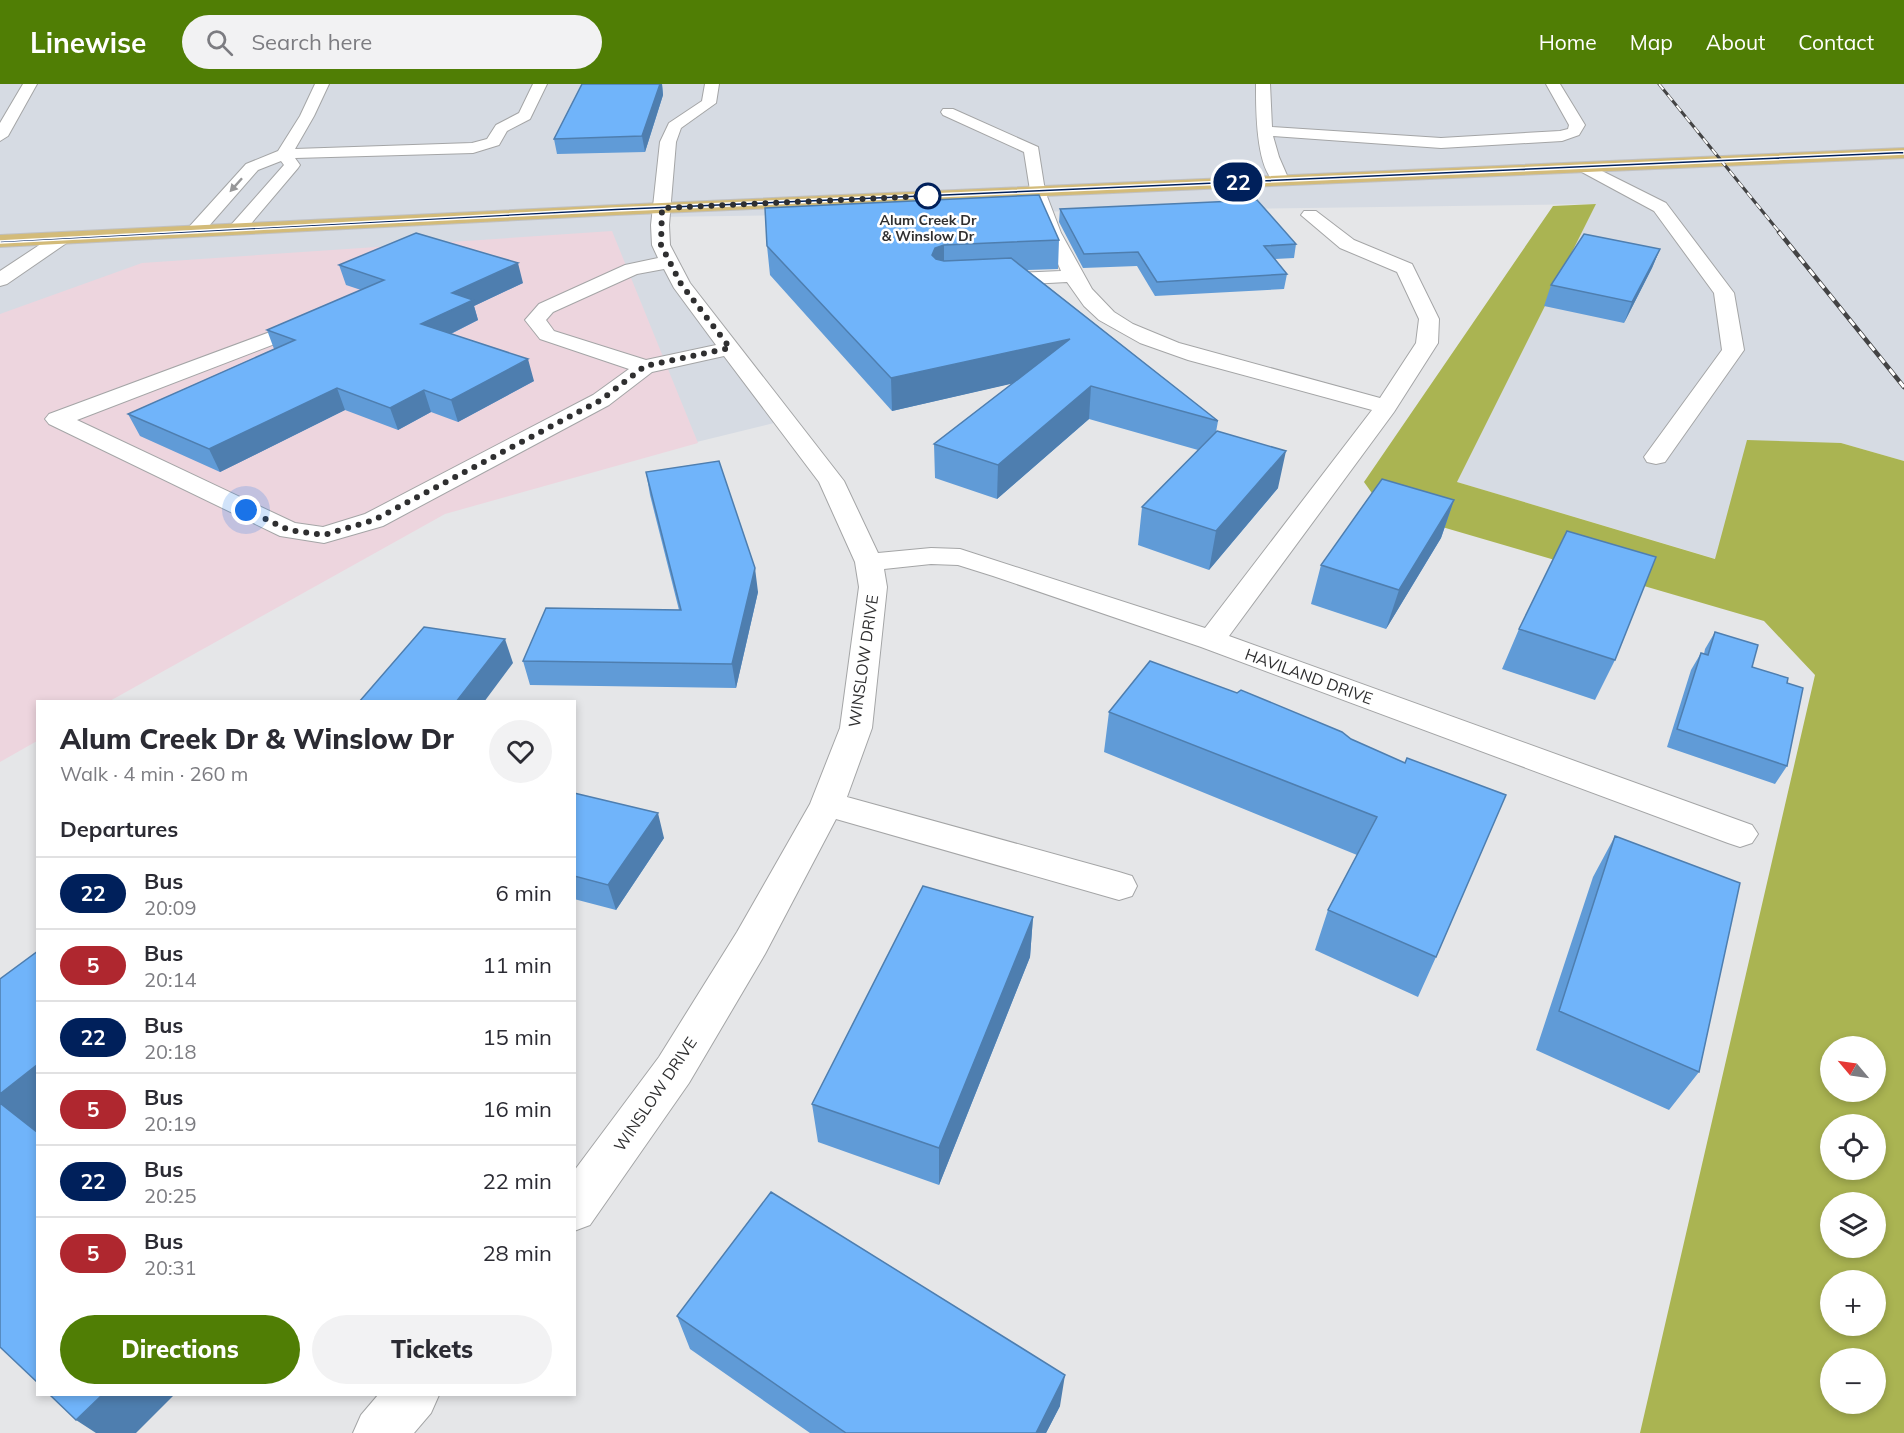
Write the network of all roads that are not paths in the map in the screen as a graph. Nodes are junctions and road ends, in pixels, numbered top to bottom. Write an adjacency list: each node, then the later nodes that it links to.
1 (30, 84): 9 (street)
2 (322, 84): 11 (street)
3 (540, 84): 11 (street)
4 (712, 84): 15 (street, WINSLOW DRIVE)
5 (1263, 84): 8 (street)
6 (1552, 84): 8 (street)
7 (948, 112): 14 (street)
8 (1264, 132): 13 (street)
9 (0, 136)
10 (1904, 153): 12 (main road)
11 (284, 154): 17 (street); 18 (street, one-way to 18)
12 (1586, 168): 13 (main road); 29 (street)
13 (1281, 180): 14 (main road)
14 (1037, 190): 15 (main road); 22 (street)
15 (662, 208): 17 (main road); 21 (street, WINSLOW DRIVE)
16 (1310, 215): 28 (street)
17 (237, 229): 18 (main road)
18 (195, 231): 19 (main road)
19 (62, 238): 20 (main road); 23 (street)
20 (0, 241)
21 (670, 262): 26 (street, WINSLOW DRIVE); 27 (street)
22 (1074, 276): 24 (street); 28 (street)
23 (0, 280)
24 (968, 282)
25 (326, 318): 27 (street)
26 (730, 348): 27 (street); 30 (street, WINSLOW DRIVE)
27 (645, 366)
28 (1386, 407): 31 (street)
29 (1656, 457)
30 (869, 562): 31 (street, HAVILAND DRIVE); 32 (street, WINSLOW DRIVE)
31 (1211, 640): 33 (street, HAVILAND DRIVE)
32 (827, 804): 34 (street); 35 (street, WINSLOW DRIVE)
33 (1740, 834)
34 (1119, 885)
35 (576, 1206)
36 (412, 1396): 37 (street)
37 (379, 1433)

